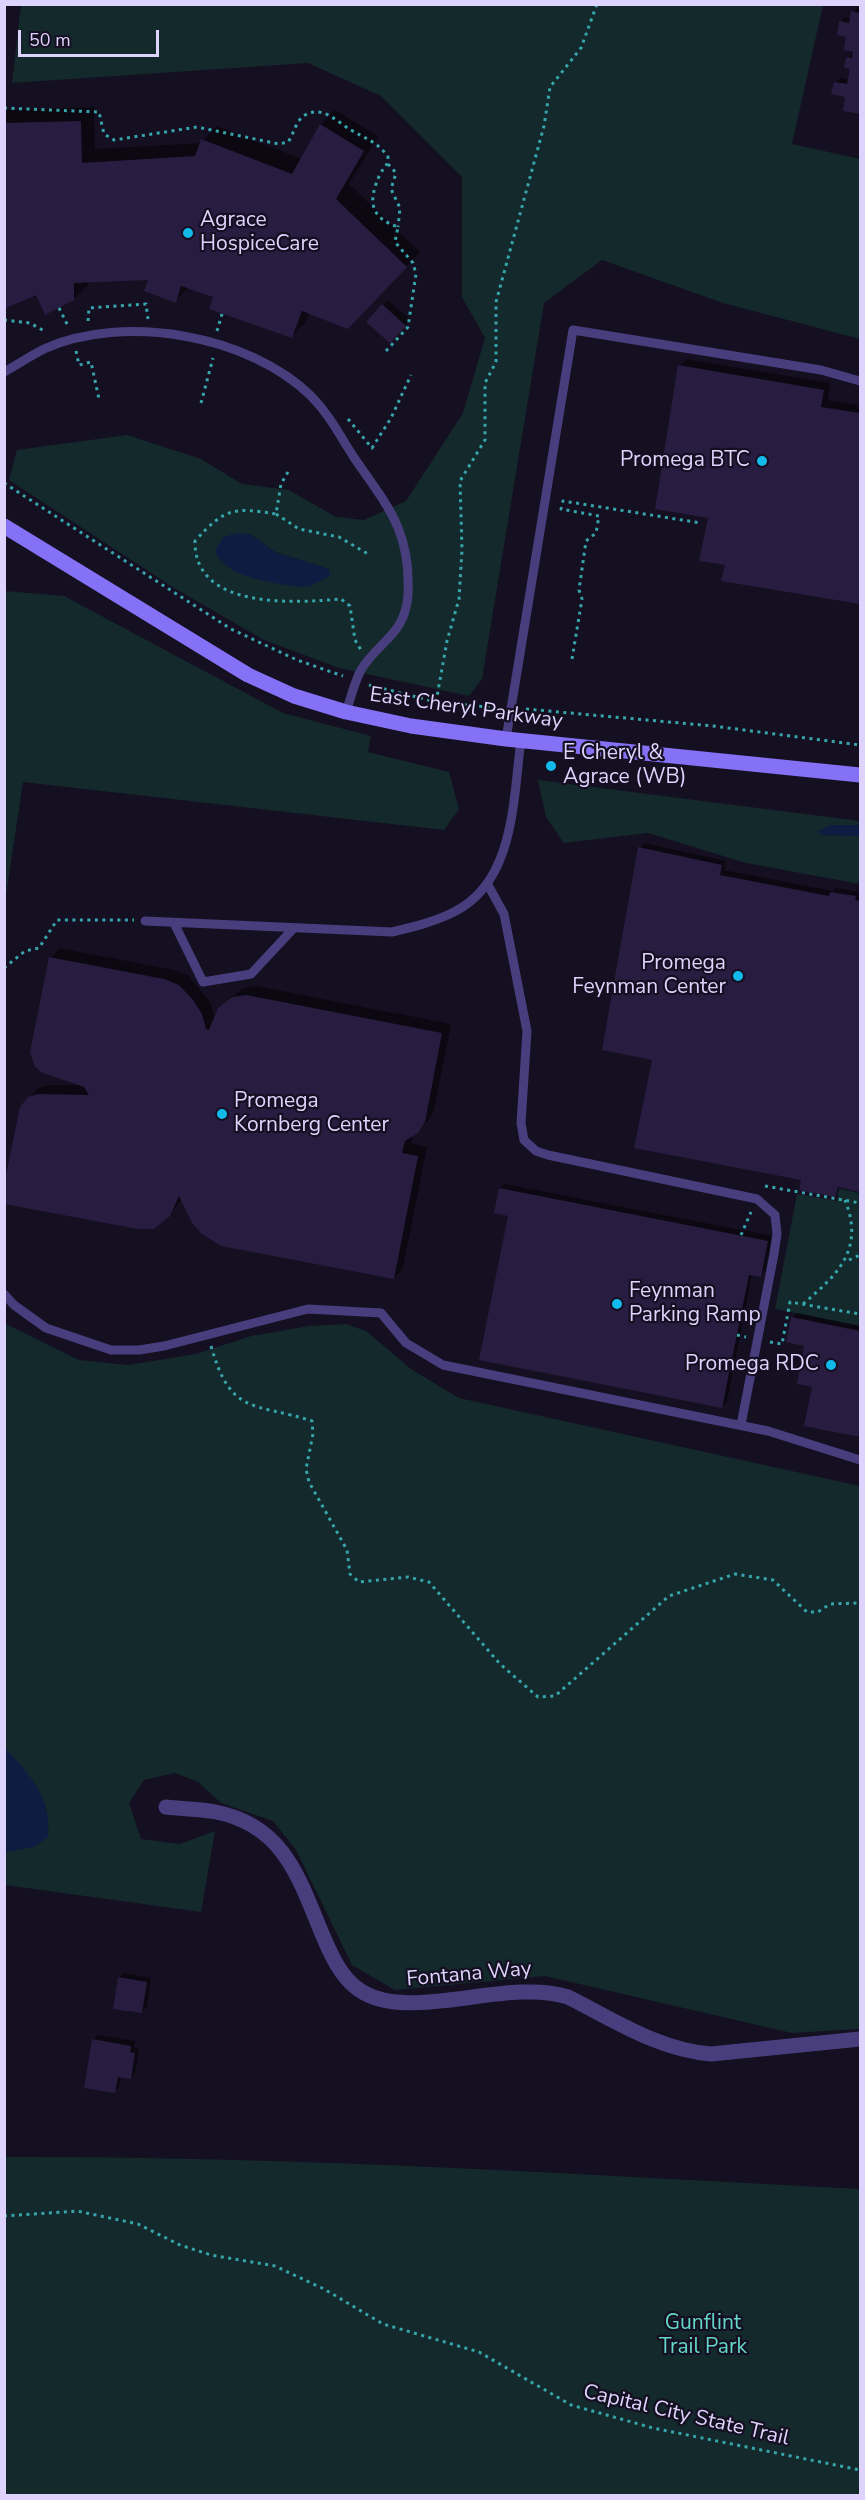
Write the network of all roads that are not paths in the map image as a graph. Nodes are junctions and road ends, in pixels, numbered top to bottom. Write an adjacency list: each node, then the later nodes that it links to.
1 (4, 372): 4 (lane)
2 (861, 381): 5 (lane)
3 (4, 526): 4 (street, East Cheryl Parkway)
4 (346, 712): 5 (street, East Cheryl Parkway)
5 (514, 740): 6 (street, East Cheryl Parkway); 7 (lane)
6 (861, 775)
7 (488, 885): 10 (lane); 12 (lane)
8 (145, 921): 9 (lane)
9 (174, 923): 10 (lane); 10 (lane)
10 (293, 929)
11 (4, 1294): 12 (lane)
12 (741, 1425): 13 (lane)
13 (861, 1460)
14 (166, 1807): 15 (street, Fontana Way)
15 (861, 2039)

